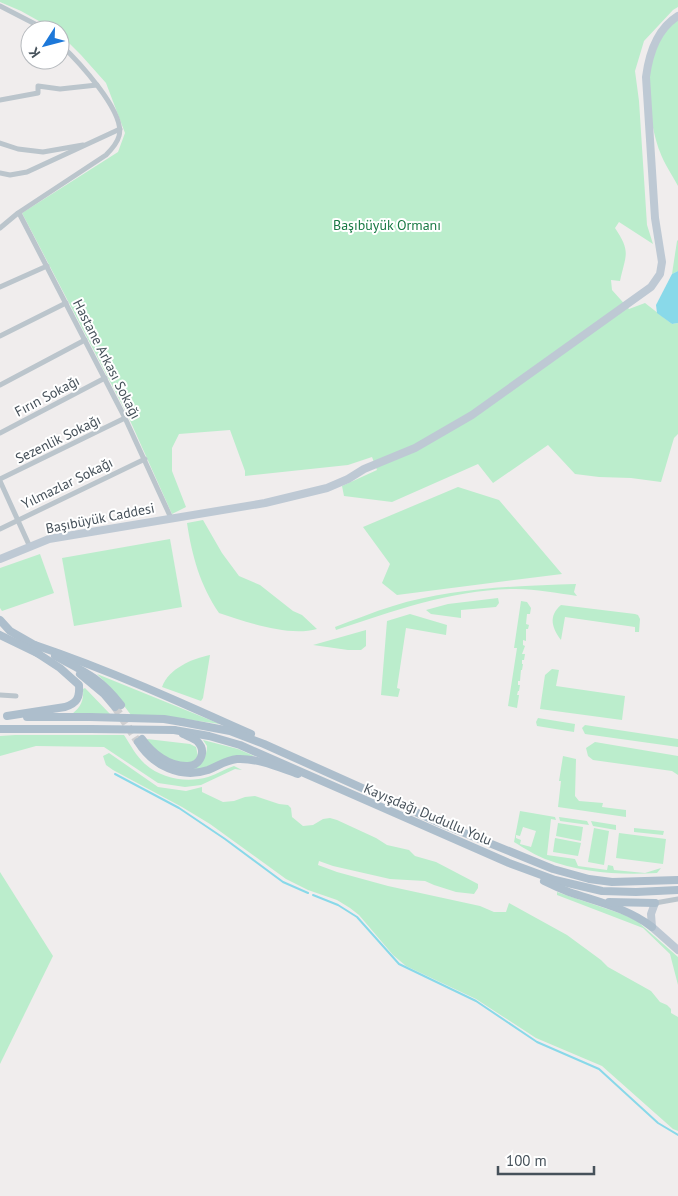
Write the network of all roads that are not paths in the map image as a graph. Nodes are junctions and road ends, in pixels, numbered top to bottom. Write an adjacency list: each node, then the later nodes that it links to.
1 (0, 6): 3 (street)
2 (678, 16): 24 (main road, Başıbüyük Caddesi)
3 (28, 20)
4 (70, 54): 5 (street)
5 (97, 85): 6 (street); 7 (street)
6 (0, 100)
7 (120, 129): 9 (street); 11 (street)
8 (0, 144): 9 (street)
9 (86, 144): 10 (street)
10 (0, 173)
11 (19, 213): 12 (street); 13 (street, Hastane Arkası Sokağı)
12 (1, 225)
13 (46, 266): 14 (street); 15 (street, Hastane Arkası Sokağı)
14 (0, 287)
15 (66, 304): 16 (street); 17 (street, Hastane Arkası Sokağı)
16 (0, 336)
17 (85, 340): 18 (street, Hastane Arkası Sokağı); 19 (street)
18 (105, 378): 20 (street, Hastane Arkası Sokağı); 21 (street, Fırın Sokağı)
19 (0, 385)
20 (125, 418): 22 (street, Hastane Arkası Sokağı); 23 (street, Sezenlik Sokağı)
21 (0, 433)
22 (145, 459): 24 (street, Hastane Arkası Sokağı); 25 (street, Yılmazlar Sokağı)
23 (0, 480): 25 (street)
24 (174, 517): 27 (main road, Başıbüyük Caddesi)
25 (18, 520): 26 (street, Yılmazlar Sokağı); 27 (street)
26 (0, 529)
27 (30, 547): 28 (main road, Başıbüyük Caddesi)
28 (0, 559)
29 (0, 620): 31 (main road)
30 (0, 635): 31 (main road)
31 (35, 648): 34 (main road); 35 (main road); 38 (main road)
32 (0, 695): 33 (street)
33 (16, 696)
34 (118, 706)
35 (4, 716): 38 (main road, Kayışdağı Dudullu Yolu, bridge)
36 (0, 729): 37 (main road, Kayışdağı Dudullu Yolu, bridge)
37 (174, 730): 39 (main road, Kayışdağı Dudullu Yolu); 39 (main road)
38 (308, 763): 41 (main road, Kayışdağı Dudullu Yolu)
39 (331, 785): 40 (main road, Kayışdağı Dudullu Yolu)
40 (509, 863): 42 (main road, Kayışdağı Dudullu Yolu); 44 (main road)
41 (678, 880)
42 (678, 890)
43 (678, 899): 45 (street)
44 (605, 902): 45 (main road); 46 (main road)
45 (654, 903): 46 (main road)
46 (652, 927): 47 (main road)
47 (678, 950)

